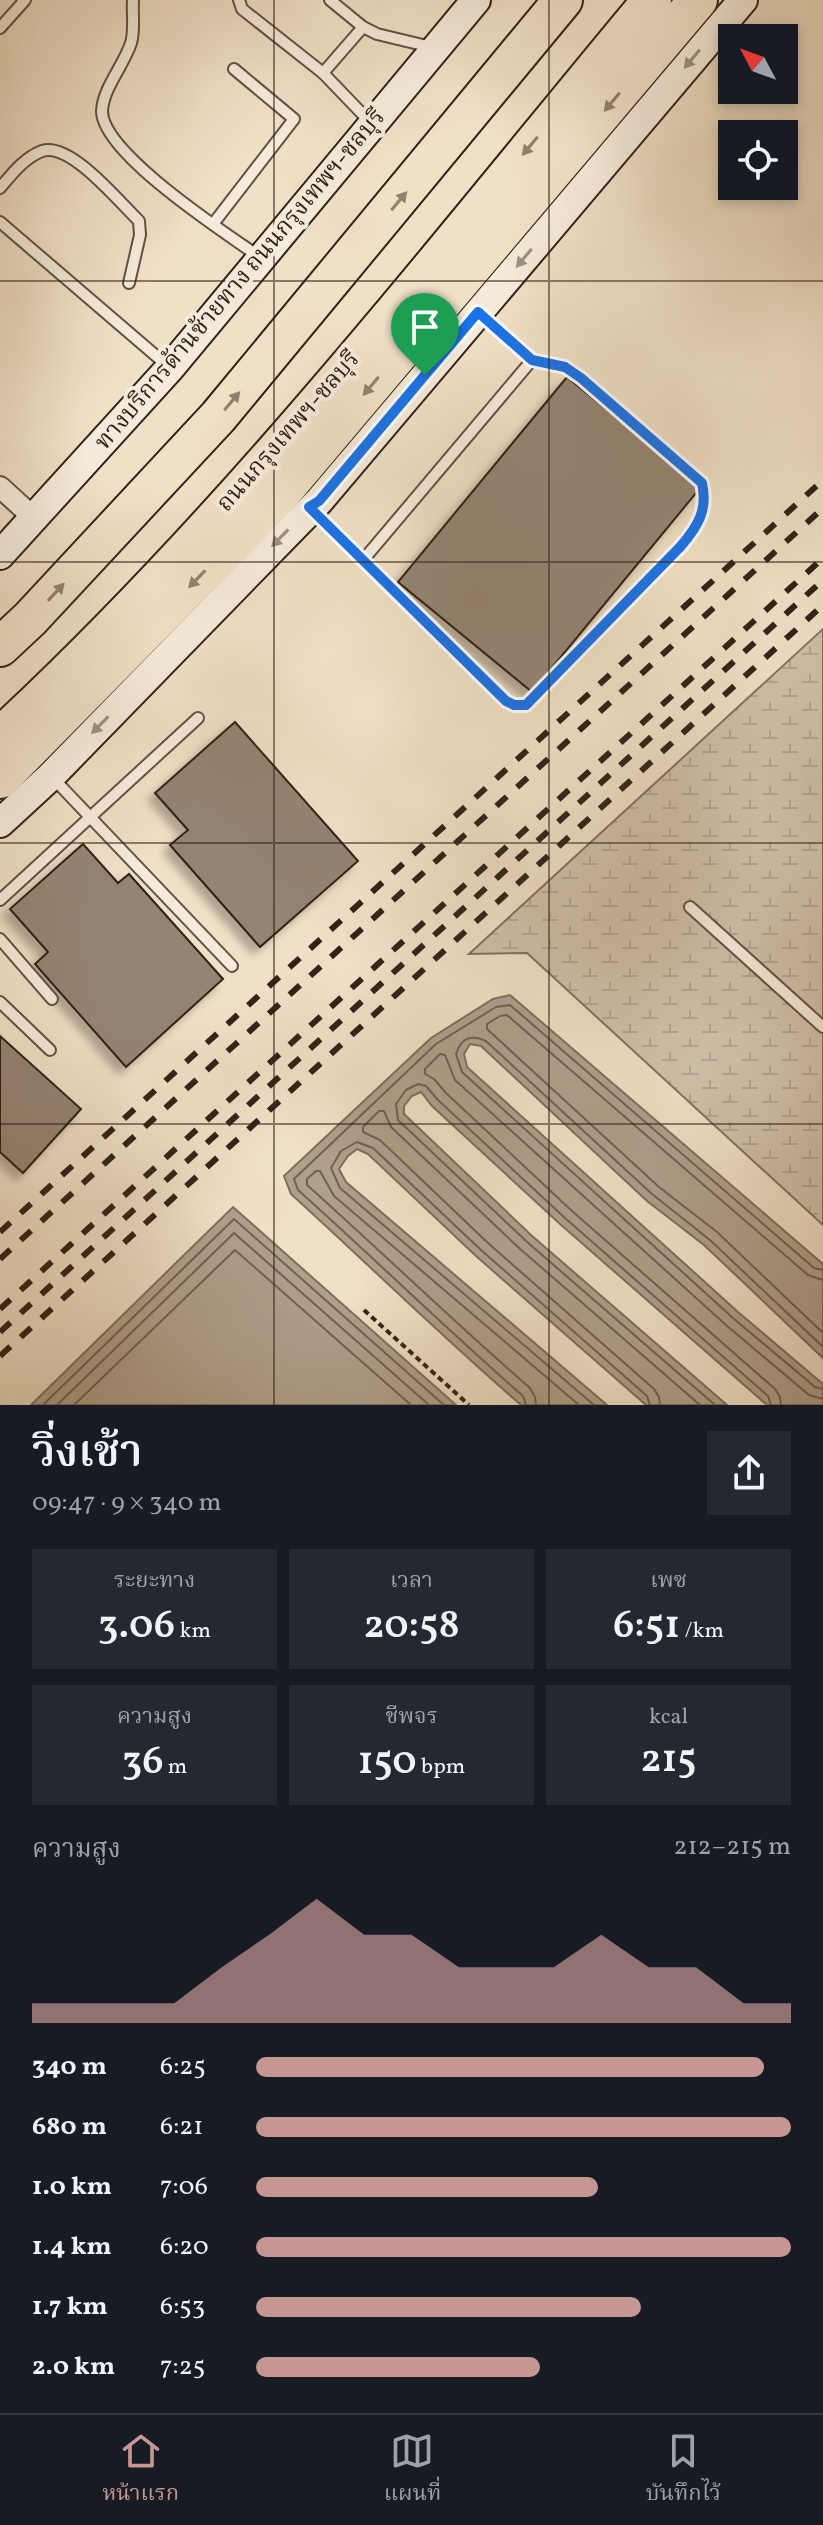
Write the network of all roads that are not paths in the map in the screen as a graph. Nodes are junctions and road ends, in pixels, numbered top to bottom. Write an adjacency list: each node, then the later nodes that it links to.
1 (25, 0): 11 (lane)
2 (133, 0): 18 (lane)
3 (239, 0): 14 (lane)
4 (330, 0): 10 (lane)
5 (476, 0): 12 (main road, ทางบริการด้านซ้ายทาง ถนนกรุงเทพฯ-ชลบุรี)
6 (563, 0): 29 (highway, one-way to 6)
7 (652, 0): 31 (highway, ถนนกรุงเทพฯ-ชลบุรี, one-way to 31)
8 (698, 0): 33 (highway, one-way to 33)
9 (743, 0): 21 (main road, one-way to 21)
10 (363, 27): 12 (lane); 14 (lane)
11 (0, 28)
12 (436, 48): 15 (main road, ทางบริการด้านซ้ายทาง ถนนกรุงเทพฯ-ชลบุรี)
13 (234, 69): 18 (lane)
14 (323, 73): 15 (lane)
15 (373, 126): 19 (main road, ทางบริการด้านซ้ายทาง ถนนกรุงเทพฯ-ชลบุรี)
16 (0, 188): 20 (lane)
17 (0, 222): 23 (lane)
18 (213, 224): 19 (lane)
19 (263, 259): 23 (main road, ทางบริการด้านซ้ายทาง ถนนกรุงเทพฯ-ชลบุรี)
20 (129, 283)
21 (478, 312): 22 (lane); 25 (main road)
22 (532, 360): 28 (lane); 28 (lane)
23 (170, 368): 26 (main road, ทางบริการด้านซ้ายทาง ถนนกรุงเทพฯ-ชลบุรี)
24 (0, 487): 26 (street)
25 (309, 507): 28 (lane); 32 (main road, one-way to 32)
26 (34, 518): 27 (main road, ทางบริการด้านซ้ายทาง ถนนกรุงเทพฯ-ชลบุรี)
27 (0, 555)
28 (364, 559)
29 (0, 647)
30 (198, 718): 34 (lane)
31 (0, 737)
32 (51, 776): 34 (lane); 35 (main road)
33 (0, 779)
34 (91, 818): 36 (lane); 39 (lane)
35 (0, 823)
36 (0, 900)
37 (690, 907): 42 (lane)
38 (0, 939): 40 (lane)
39 (232, 966)
40 (52, 999)
41 (0, 1002): 43 (lane)
42 (823, 1027)
43 (50, 1050)

